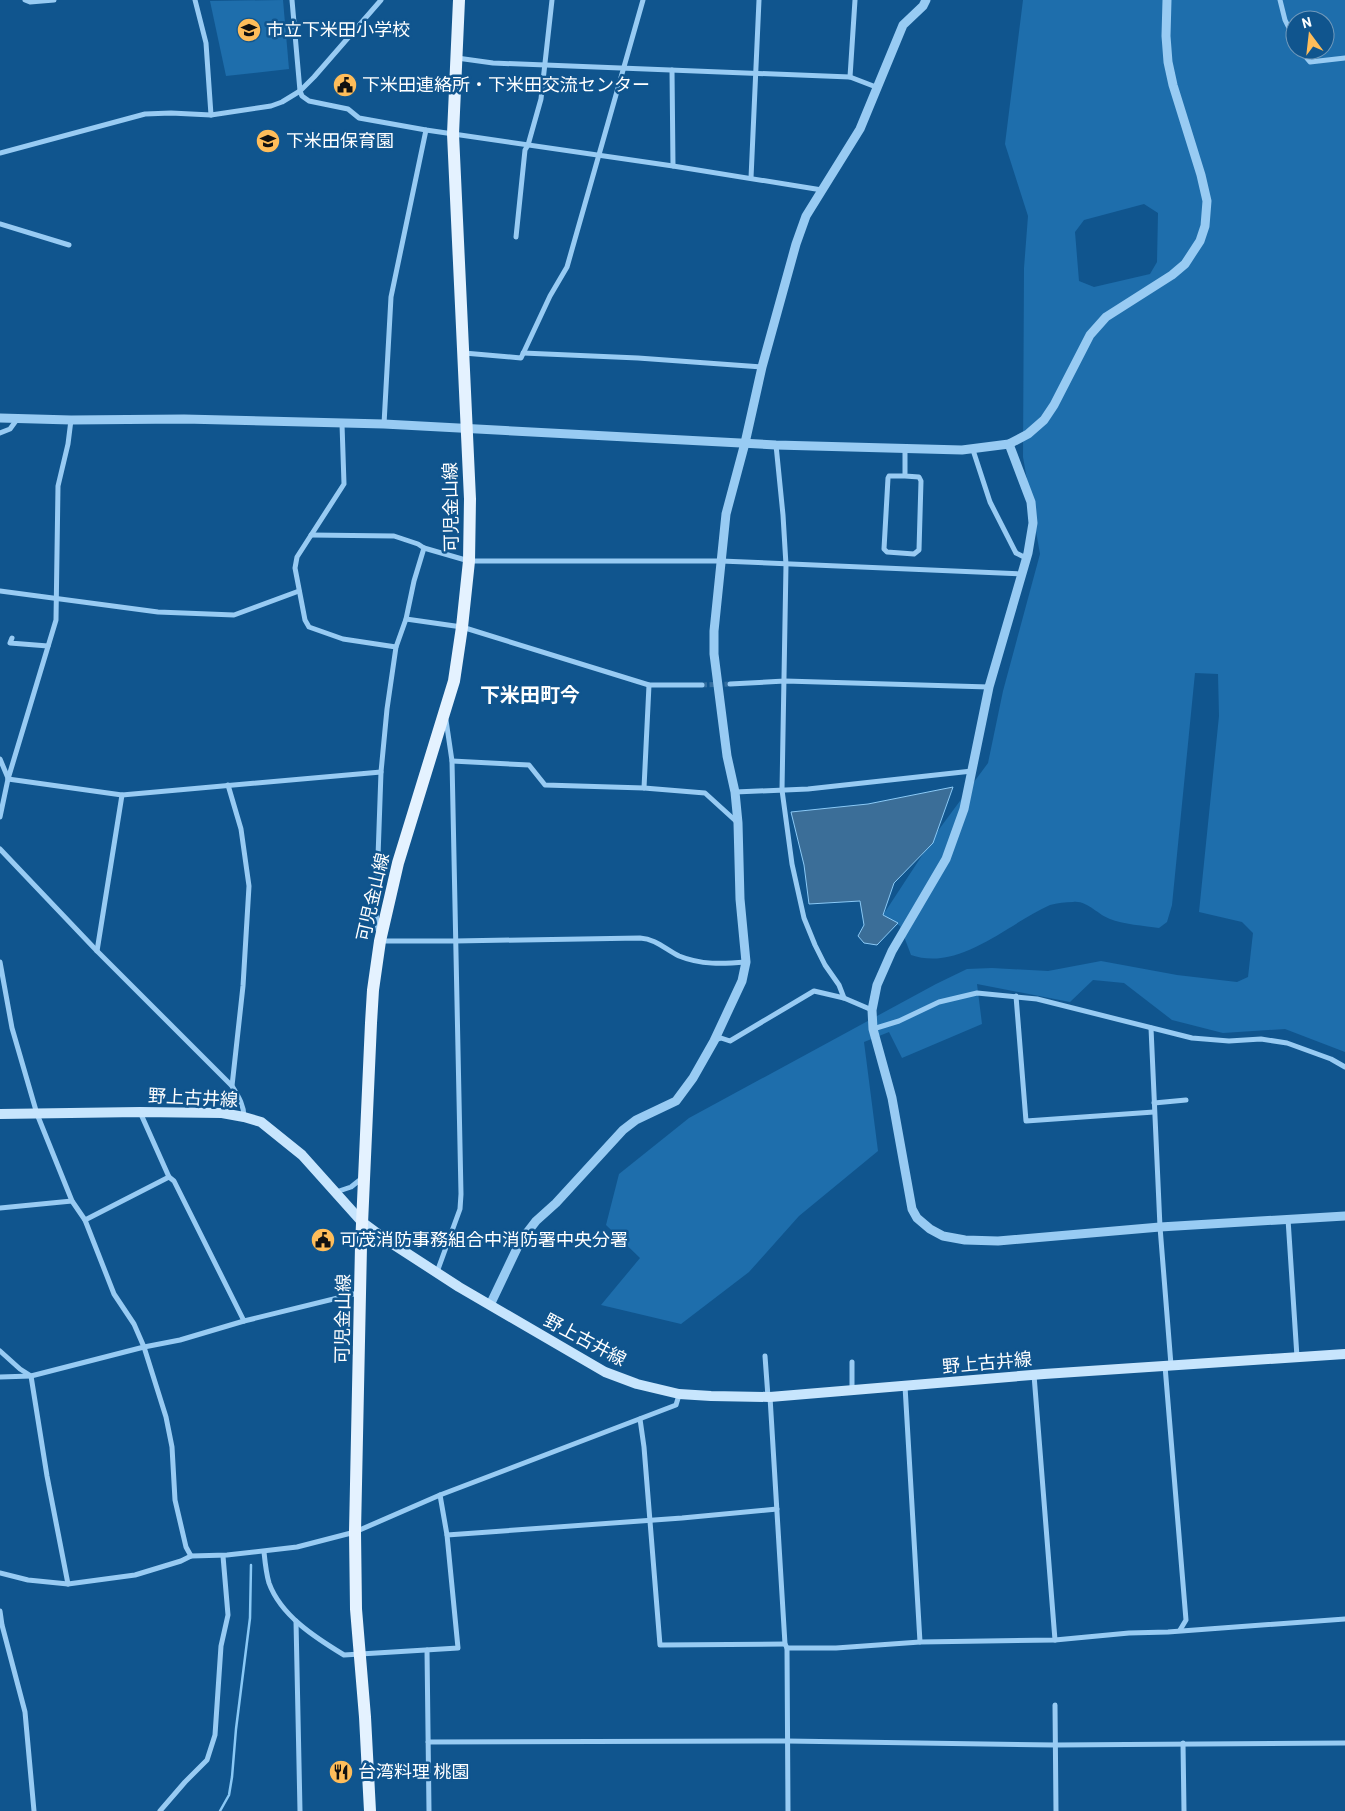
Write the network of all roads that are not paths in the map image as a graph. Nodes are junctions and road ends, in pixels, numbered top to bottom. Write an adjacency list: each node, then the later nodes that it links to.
1 (54, 0): 13 (street)
2 (195, 0): 25 (street)
3 (292, 0): 24 (street)
4 (381, 0): 24 (street)
5 (459, 0): 15 (main road, 可児金山線)
6 (552, 0): 18 (street)
7 (643, 0): 19 (street)
8 (759, 0): 21 (street)
9 (855, 0): 22 (street)
10 (926, 0): 23 (street)
11 (1167, 0): 48 (street)
12 (1280, 0): 14 (street)
13 (28, 1)
14 (1285, 20)
15 (456, 58): 18 (street); 27 (main road, 可児金山線)
16 (1308, 60): 17 (street)
17 (1328, 60)
18 (546, 65): 19 (street); 28 (street)
19 (623, 68): 20 (street); 30 (street)
20 (672, 70): 21 (street); 31 (street)
21 (755, 74): 22 (street); 32 (street)
22 (850, 77): 23 (street)
23 (876, 87): 33 (street)
24 (300, 91): 25 (street); 26 (street)
25 (211, 115): 29 (street)
26 (426, 130): 27 (street); 44 (street)
27 (453, 134): 28 (street); 37 (main road, 可児金山線)
28 (528, 145): 30 (street); 35 (street)
29 (0, 153)
30 (599, 156): 31 (street); 38 (street)
31 (673, 166): 32 (street)
32 (751, 178): 33 (street)
33 (822, 190): 39 (street)
34 (0, 224): 36 (street)
35 (516, 236)
36 (69, 245)
37 (463, 353): 38 (street); 45 (main road, 可児金山線)
38 (523, 353): 39 (street)
39 (762, 367): 47 (street)
40 (0, 418): 41 (street)
41 (18, 418): 42 (street); 46 (street)
42 (71, 420): 43 (street); 62 (street)
43 (342, 424): 44 (street); 53 (street)
44 (384, 424): 45 (street)
45 (466, 428): 47 (street); 56 (main road, 可児金山線)
46 (0, 432)
47 (745, 443): 49 (street); 57 (street)
48 (1009, 444): 51 (street); 55 (street)
49 (776, 445): 50 (street); 58 (street)
50 (905, 448): 51 (street); 52 (street)
51 (973, 450): 55 (street)
52 (905, 476): 52 (street)
53 (311, 535): 54 (street); 61 (street)
54 (424, 548): 56 (street); 63 (street)
55 (1026, 558): 59 (street)
56 (469, 561): 57 (street); 64 (main road, 可児金山線)
57 (721, 561): 58 (street); 82 (street)
58 (786, 565): 59 (street); 68 (street)
59 (1021, 574): 72 (street)
60 (0, 590): 62 (street)
61 (299, 591): 62 (street); 67 (street)
62 (56, 598): 66 (street)
63 (406, 619): 64 (street); 67 (street)
64 (462, 627): 70 (street); 73 (main road, 可児金山線)
65 (12, 638): 66 (street)
66 (48, 646): 78 (street)
67 (396, 647): 77 (street)
68 (785, 681): 69 (street); 72 (street); 81 (street)
69 (730, 684)
70 (649, 685): 71 (street); 80 (street)
71 (702, 685)
72 (988, 687): 76 (street)
73 (444, 710): 75 (street); 87 (main road, 可児金山線)
74 (0, 759): 78 (street)
75 (452, 761): 80 (street); 88 (street)
76 (972, 771): 81 (street); 94 (street)
77 (381, 772): 79 (street); 87 (street)
78 (8, 779): 83 (street); 84 (street)
79 (228, 785): 83 (street); 99 (street)
80 (644, 788): 85 (street)
81 (782, 790): 82 (street); 93 (street)
82 (735, 792): 85 (street)
83 (122, 795): 89 (street)
84 (0, 817)
85 (738, 823): 91 (street)
86 (0, 849): 89 (street)
87 (380, 940): 88 (street); 107 (main road, 可児金山線)
88 (455, 942): 91 (street); 117 (street)
89 (97, 951): 99 (street)
90 (0, 962): 105 (street)
91 (746, 962): 97 (street)
92 (1016, 996): 95 (street); 96 (street); 103 (street)
93 (844, 998): 94 (street); 97 (street)
94 (872, 1010): 96 (street)
95 (1151, 1028): 98 (street); 101 (street)
96 (874, 1029): 116 (street)
97 (714, 1041): 119 (street)
98 (1345, 1067)
99 (232, 1086): 106 (street)
100 (1186, 1100): 101 (street)
101 (1154, 1103): 103 (street)
102 (140, 1112): 105 (main road, 野上古井線); 106 (main road, 野上古井線); 108 (street)
103 (1154, 1112): 116 (street)
104 (0, 1114): 105 (main road, 野上古井線)
105 (36, 1114): 110 (street)
106 (244, 1116): 109 (main road, 野上古井線)
107 (364, 1175): 109 (street); 115 (main road, 可児金山線)
108 (169, 1177): 113 (street); 120 (street)
109 (336, 1192): 115 (main road, 野上古井線)
110 (72, 1201): 111 (street); 113 (street)
111 (0, 1208)
112 (1345, 1216): 114 (street)
113 (84, 1220): 121 (street)
114 (1288, 1220): 116 (street); 125 (street)
115 (362, 1222): 117 (main road, 野上古井線); 118 (main road, 可児金山線)
116 (1160, 1227): 127 (street)
117 (437, 1272): 119 (main road, 野上古井線)
118 (361, 1293): 120 (street); 139 (main road, 可児金山線)
119 (490, 1305): 133 (main road, 野上古井線)
120 (244, 1321): 121 (street)
121 (144, 1347): 129 (street); 142 (street)
122 (0, 1351): 129 (street)
123 (1345, 1354): 125 (main road, 野上古井線)
124 (765, 1356): 134 (street)
125 (1297, 1358): 127 (main road, 野上古井線)
126 (852, 1362): 132 (street)
127 (1168, 1366): 128 (main road, 野上古井線); 149 (street)
128 (1034, 1375): 131 (main road, 野上古井線); 150 (street)
129 (31, 1376): 130 (street); 145 (street)
130 (0, 1377)
131 (905, 1386): 132 (main road, 野上古井線); 151 (street)
132 (852, 1390): 134 (main road, 野上古井線)
133 (679, 1394): 134 (main road, 野上古井線); 135 (street)
134 (769, 1397): 137 (street)
135 (640, 1419): 136 (street); 138 (street)
136 (440, 1495): 139 (street); 140 (street)
137 (777, 1509): 138 (street); 152 (street)
138 (650, 1521): 140 (street); 152 (street)
139 (355, 1532): 141 (street); 154 (main road, 可児金山線)
140 (447, 1536): 153 (street)
141 (264, 1552): 143 (street); 148 (street)
142 (191, 1556): 143 (street); 145 (street)
143 (223, 1556): 162 (street)
144 (0, 1573): 145 (street)
145 (68, 1584)
146 (0, 1611): 161 (street)
147 (1345, 1619): 149 (street)
148 (296, 1621): 154 (street); 163 (street)
149 (1180, 1630): 150 (street)
150 (1055, 1640): 151 (street)
151 (920, 1642): 152 (street)
152 (786, 1646): 156 (street)
153 (427, 1650): 154 (street); 157 (street)
154 (359, 1655): 164 (main road, 可児金山線)
155 (1055, 1705): 160 (street)
156 (787, 1741): 157 (street); 160 (street); 166 (street)
157 (428, 1742): 165 (street)
158 (1183, 1743): 159 (street); 160 (street); 168 (street)
159 (1345, 1743)
160 (1055, 1745): 167 (street)
161 (34, 1811)
162 (160, 1811)
163 (300, 1811)
164 (370, 1811)
165 (429, 1811)
166 (788, 1811)
167 (1056, 1811)
168 (1184, 1811)

